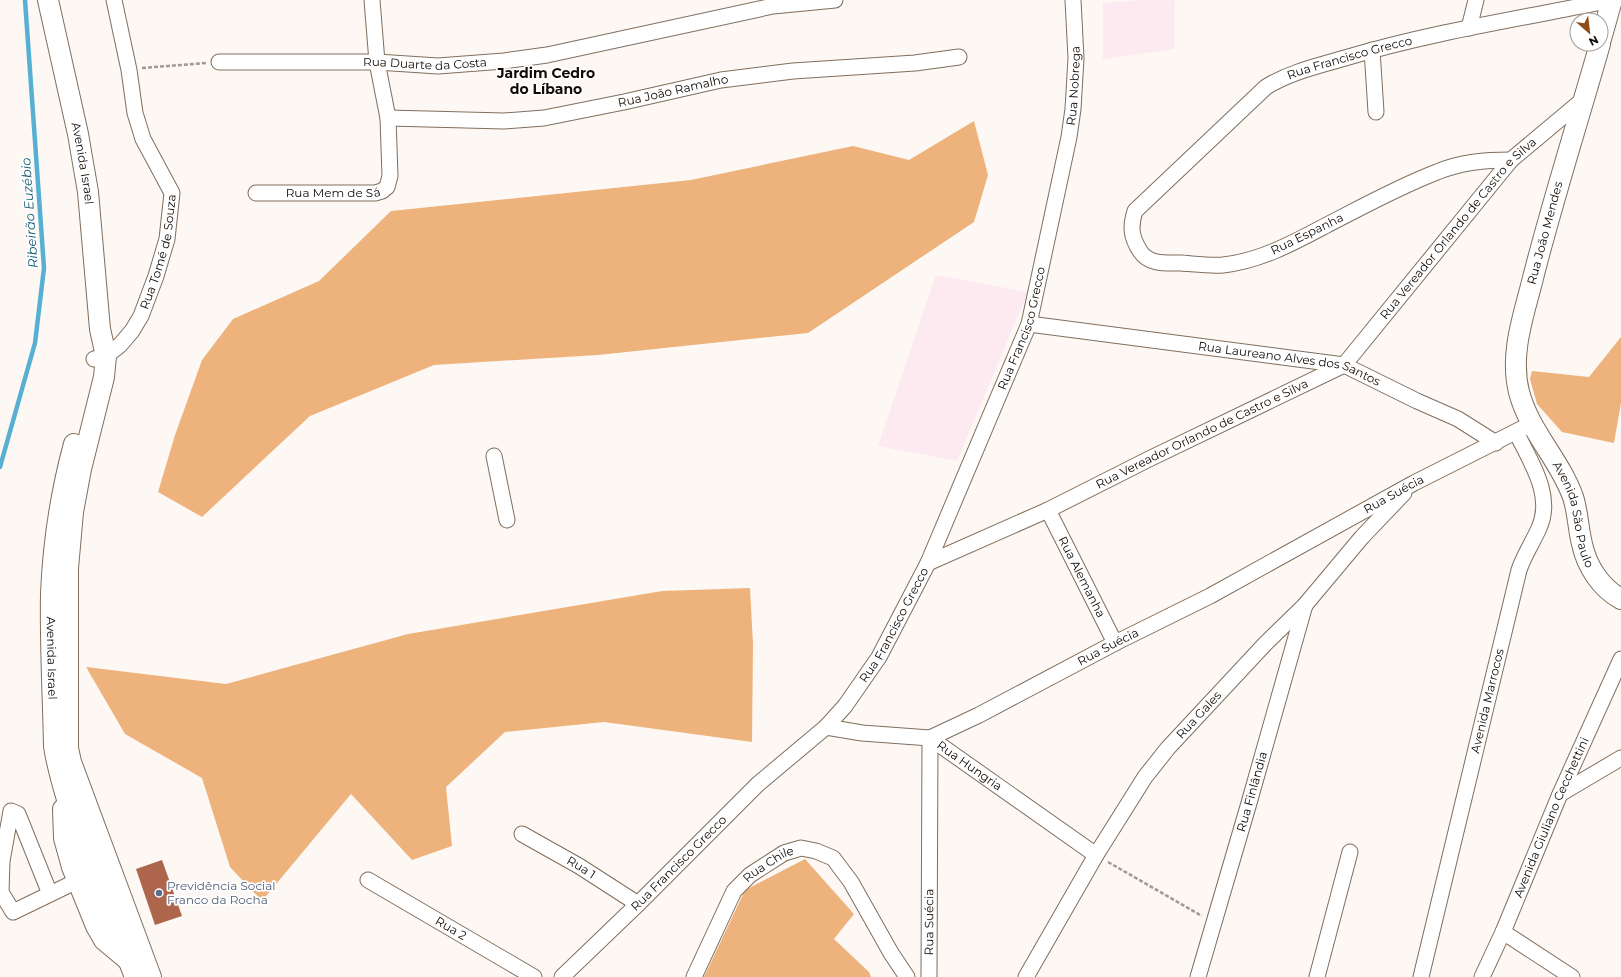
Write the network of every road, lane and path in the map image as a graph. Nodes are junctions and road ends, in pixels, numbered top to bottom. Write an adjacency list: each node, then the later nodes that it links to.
1 (48, 0): 25 (main road, Avenida Israel)
2 (114, 0): 16 (street, Rua Tomé de Souza)
3 (372, 0): 15 (street)
4 (835, 0): 8 (street, Rua Duarte da Costa)
5 (1073, 0): 21 (street, Rua Nobrega)
6 (1476, 0): 10 (street)
7 (1612, 0): 9 (main road); 10 (street, Rua Francisco Grecco)
8 (773, 3): 15 (street, Rua Duarte da Costa)
9 (1609, 12)
10 (1469, 28): 11 (street, Rua Francisco Grecco)
11 (1372, 50): 18 (street); 23 (street, Rua Francisco Grecco)
12 (1598, 52): 17 (main road, Rua João Mendes)
13 (959, 56): 19 (street, Rua João Ramalho)
14 (219, 62): 15 (street, Rua Duarte da Costa); 16 (path)
15 (378, 62): 19 (street)
16 (129, 70): 25 (street, Rua Tomé de Souza)
17 (1585, 98): 20 (street, Rua Vereador Orlando de Castro e Silva); 27 (main road, Rua João Mendes)
18 (1376, 112)
19 (388, 118): 22 (street, Rua Mem de Sá)
20 (1511, 160): 23 (street, Rua Espanha); 26 (street, Rua Vereador Orlando de Castro e Silva)
21 (1062, 171): 24 (street, Rua Francisco Grecco)
22 (256, 193)
23 (1135, 211)
24 (1029, 324): 26 (street, Rua Laureano Alves dos Santos); 33 (street, Rua Francisco Grecco)
25 (100, 357): 42 (main road, Avenida Israel); 48 (main road, Avenida Israel)
26 (1344, 365): 28 (street, Rua Laureano Alves dos Santos); 31 (street, Rua Vereador Orlando de Castro e Silva)
27 (1524, 428): 28 (street); 34 (main road, Avenida São Paulo); 67 (street, Avenida Marrocos)
28 (1496, 443): 30 (street, Rua Suécia)
29 (494, 456): 32 (street)
30 (1414, 484): 35 (street, Rua Gales); 36 (street, Rua Suécia)
31 (1048, 510): 33 (street, Rua Vereador Orlando de Castro e Silva); 36 (street, Rua Alemanha)
32 (507, 520)
33 (928, 563): 39 (street, Rua Francisco Grecco)
34 (1621, 599)
35 (1305, 605): 47 (street, Rua Gales); 54 (street, Rua Finlândia)
36 (1115, 643): 40 (street, Rua Suécia)
37 (1621, 659): 38 (street, Avenida Giuliano Cecchettini)
38 (1618, 675): 43 (street, Avenida Giuliano Cecchettini)
39 (826, 726): 40 (street, Rua Hungria); 53 (street, Rua Francisco Grecco)
40 (930, 738): 47 (street, Rua Hungria); 63 (street, Rua Suécia)
41 (1621, 758): 43 (street)
42 (62, 785): 45 (main road, Avenida Israel); 50 (main road)
43 (1560, 794): 56 (street, Avenida Giuliano Cecchettini)
44 (522, 834): 53 (street, Rua 1)
45 (80, 842): 48 (main road); 55 (main road, Avenida Israel)
46 (1350, 852): 66 (street)
47 (1096, 855): 54 (path); 64 (street, Rua Gales)
48 (109, 863): 52 (main road, Avenida Israel)
49 (368, 880): 59 (street, Rua 2)
50 (77, 881): 51 (street); 55 (main road)
51 (50, 894): 51 (street)
52 (124, 904): 55 (main road); 58 (main road, Avenida Israel)
53 (638, 904): 60 (street, Rua Francisco Grecco)
54 (1213, 922): 65 (street, Rua Finlândia)
55 (106, 926): 57 (main road, Avenida Israel)
56 (1503, 932): 68 (street, Avenida Giuliano Cecchettini); 69 (street)
57 (131, 969)
58 (151, 977)
59 (534, 977)
60 (562, 977)
61 (694, 977): 62 (street, Rua Chile)
62 (907, 977)
63 (929, 977)
64 (1026, 977)
65 (1198, 977)
66 (1317, 977)
67 (1421, 977)
68 (1482, 977)
69 (1572, 977)

